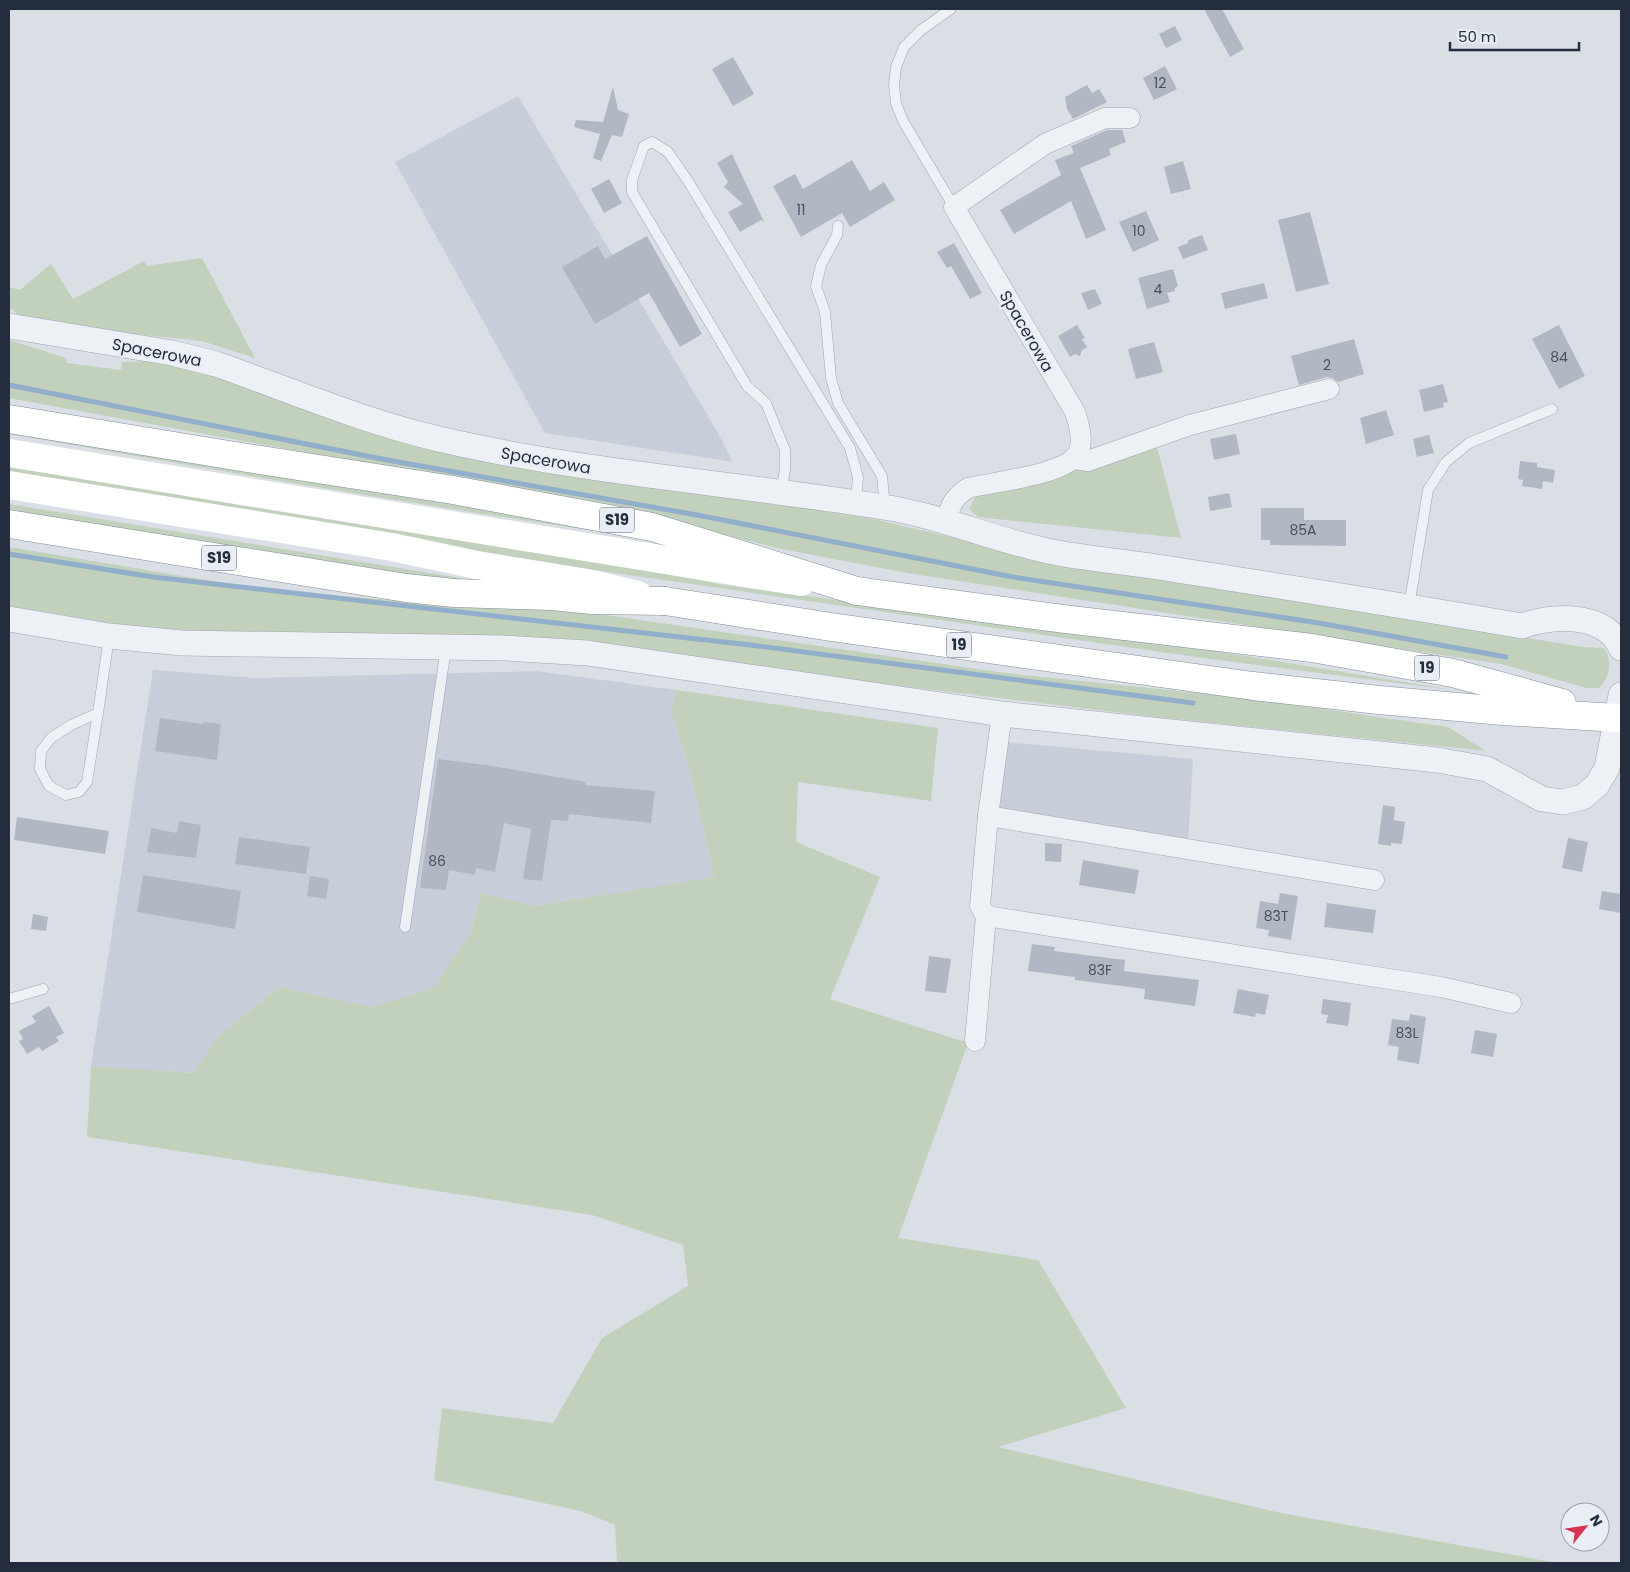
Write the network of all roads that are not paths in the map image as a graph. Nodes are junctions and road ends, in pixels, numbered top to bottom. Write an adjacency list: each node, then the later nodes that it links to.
1 (951, 9): 3 (lane, Spacerowa)
2 (1130, 118): 3 (street)
3 (954, 207): 10 (street, Spacerowa)
4 (838, 226): 14 (lane)
5 (9, 326): 12 (street, Spacerowa)
6 (1329, 389): 10 (street)
7 (1552, 409): 19 (lane)
8 (9, 418): 17 (main road, S19)
9 (9, 453): 17 (main road)
10 (1073, 459): 15 (street)
11 (9, 485): 18 (main road)
12 (781, 493): 13 (street, Spacerowa); 13 (lane)
13 (856, 503): 14 (street, Spacerowa)
14 (885, 507): 15 (street, Spacerowa)
15 (946, 521): 19 (street, Spacerowa)
16 (9, 524): 18 (main road, S19)
17 (857, 591): 24 (main road, 19)
18 (665, 601): 24 (main road, 19)
19 (1409, 608): 23 (street, Spacerowa)
20 (9, 619): 21 (street)
21 (109, 636): 22 (street); 25 (lane)
22 (446, 648): 26 (street); 30 (lane)
23 (1621, 648)
24 (1620, 710): 26 (street)
25 (98, 712): 25 (lane)
26 (1002, 714): 27 (street)
27 (988, 816): 28 (street); 29 (street)
28 (1374, 880)
29 (986, 916): 33 (street); 34 (street)
30 (406, 927)
31 (43, 989): 32 (lane)
32 (9, 999)
33 (1511, 1002)
34 (975, 1041)

